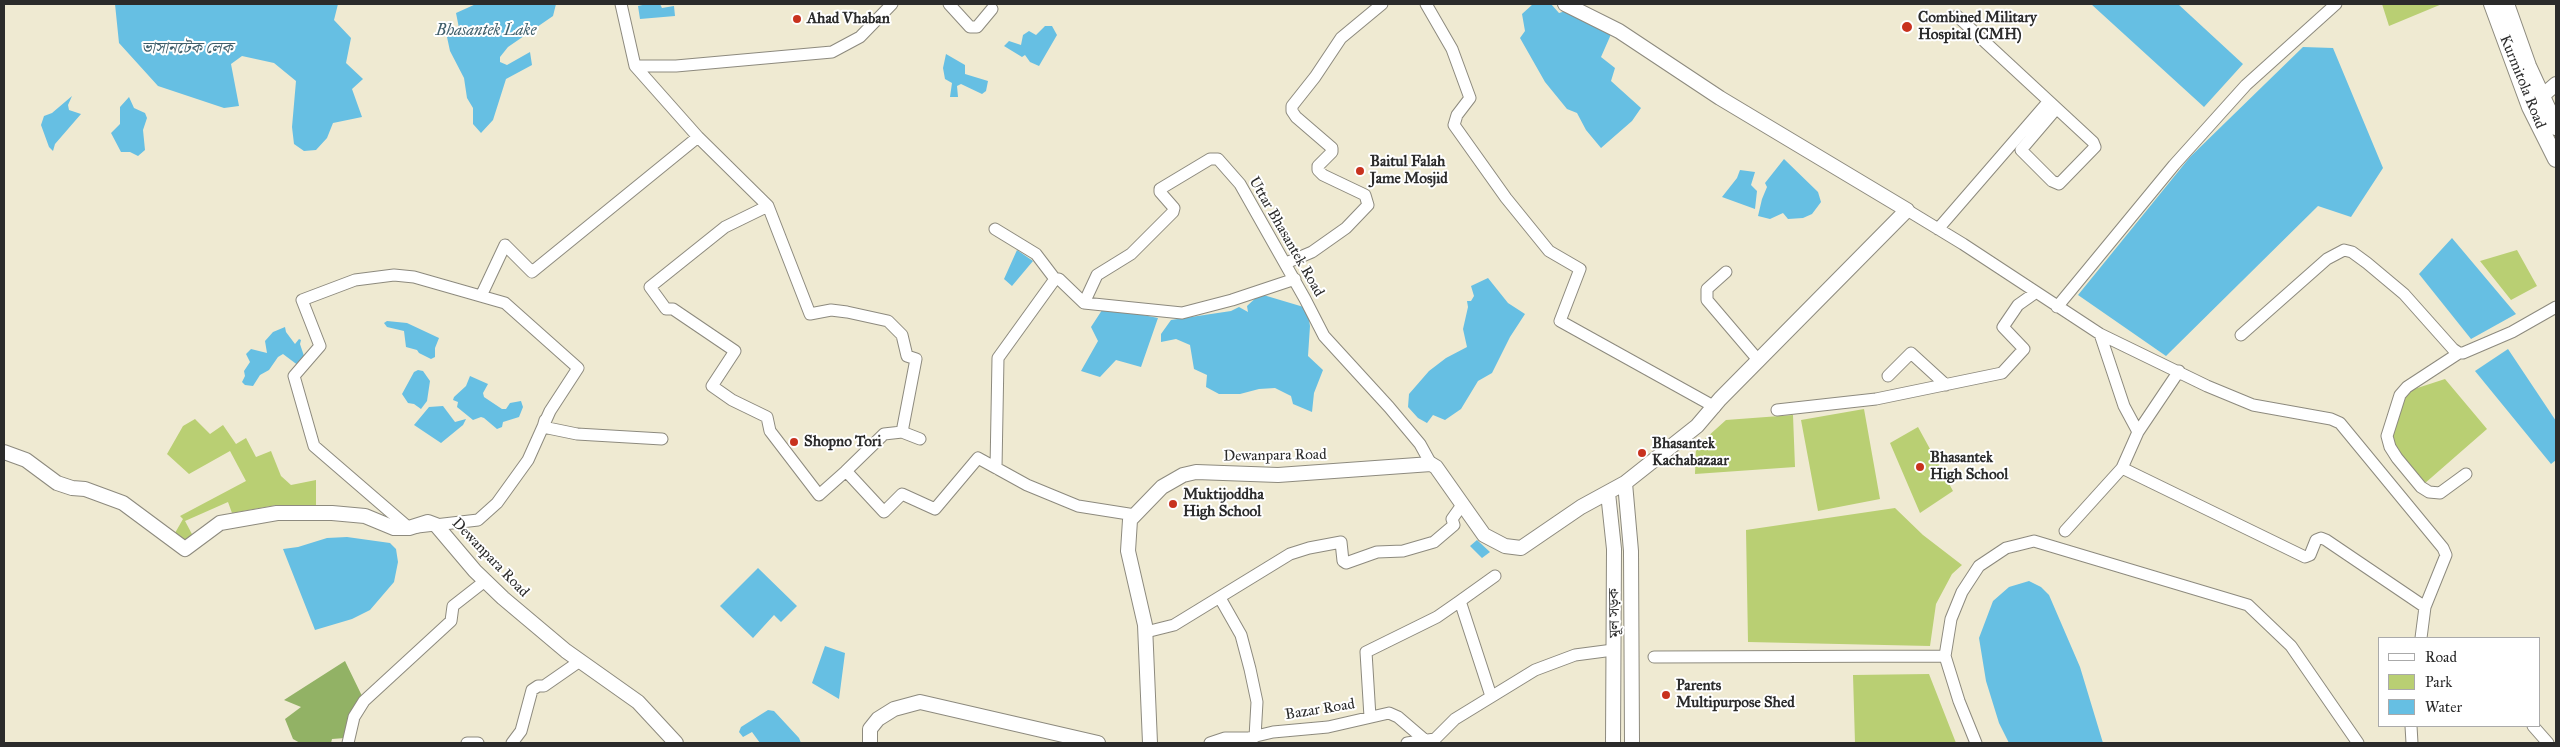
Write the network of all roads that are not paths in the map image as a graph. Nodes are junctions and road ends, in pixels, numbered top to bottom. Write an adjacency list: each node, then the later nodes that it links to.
1 (621, 4): 12 (street)
2 (892, 4): 12 (street)
3 (949, 4): 10 (street)
4 (1382, 4): 23 (street)
5 (1426, 4): 39 (street)
6 (1565, 4): 20 (street)
7 (2336, 4): 30 (street)
8 (2492, 4): 14 (main road, Kurmitola Road)
9 (2506, 4): 14 (main road, Kurmitola Road)
10 (992, 9)
11 (1957, 16): 15 (street)
12 (635, 66): 17 (street)
13 (2556, 84): 14 (street)
14 (2536, 102): 16 (main road, Kurmitola Road); 18 (main road, Kurmitola Road)
15 (2052, 105): 15 (street); 22 (street)
16 (2556, 127)
17 (698, 137): 19 (street); 28 (street)
18 (2556, 159)
19 (768, 206): 42 (street); 50 (street)
20 (1907, 210): 22 (street); 35 (street)
21 (995, 229): 25 (street)
22 (1938, 229): 27 (street)
23 (1286, 263): 26 (street, Uttar Bhasantek Road); 29 (street, Uttar Bhasantek Road)
24 (1726, 272): 35 (street)
25 (1055, 279): 29 (street); 48 (street)
26 (1295, 279): 29 (street); 47 (street, Uttar Bhasantek Road)
27 (2035, 293): 30 (street); 38 (street)
28 (482, 296): 41 (street); 57 (street)
29 (1084, 303)
30 (2057, 307): 32 (street)
31 (2556, 307): 34 (street)
32 (2100, 334): 36 (street); 43 (street)
33 (2241, 335): 34 (street)
34 (2459, 353): 51 (street)
35 (1759, 361): 39 (street)
36 (2179, 371): 43 (street); 63 (street)
37 (1888, 376): 38 (street)
38 (1946, 385): 40 (street)
39 (1715, 407): 52 (street)
40 (1777, 410)
41 (545, 420): 45 (street); 56 (street)
42 (902, 432): 44 (street); 50 (street)
43 (2138, 432): 49 (street)
44 (920, 439)
45 (662, 440)
46 (4, 452): 57 (street, Dewanpara Road)
47 (1431, 464): 54 (street); 55 (street, Dewanpara Road)
48 (996, 468): 50 (street); 55 (street)
49 (2122, 468): 58 (street); 63 (street)
50 (846, 471)
51 (2466, 474)
52 (1625, 483): 53 (street); 87 (street, মূল সড়ক)
53 (1608, 492): 54 (street); 66 (street, মূল সড়ক)
54 (1462, 505): 61 (street)
55 (1135, 515): 64 (street, Dewanpara Road)
56 (435, 525): 57 (street, Dewanpara Road); 60 (street, Dewanpara Road)
57 (409, 528)
58 (2064, 531)
59 (1495, 576): 62 (street)
60 (485, 581): 69 (street, Dewanpara Road); 76 (street)
61 (1220, 598): 64 (street); 74 (street)
62 (1460, 602): 70 (street); 71 (street)
63 (2425, 608): 65 (street)
64 (1146, 632): 83 (street, Dewanpara Road)
65 (2421, 637)
66 (1613, 650): 70 (street); 86 (street, মূল সড়ক)
67 (1945, 656): 68 (street); 88 (street); 89 (street)
68 (1654, 658)
69 (580, 661): 79 (street); 80 (street, Dewanpara Road)
70 (1491, 696): 75 (street)
71 (1370, 717): 74 (street, Bazar Road); 75 (street, Bazar Road)
72 (2411, 727): 90 (street)
73 (2534, 727): 91 (street)
74 (1255, 737): 84 (street, Bazar Road)
75 (1432, 741): 85 (street)
76 (348, 743)
77 (467, 743): 78 (street)
78 (478, 743)
79 (512, 743)
80 (676, 743)
81 (870, 743): 82 (street)
82 (1098, 743)
83 (1150, 743)
84 (1210, 743)
85 (1407, 743)
86 (1613, 743)
87 (1632, 743)
88 (1976, 743)
89 (2358, 743)
90 (2412, 743)
91 (2548, 743)

